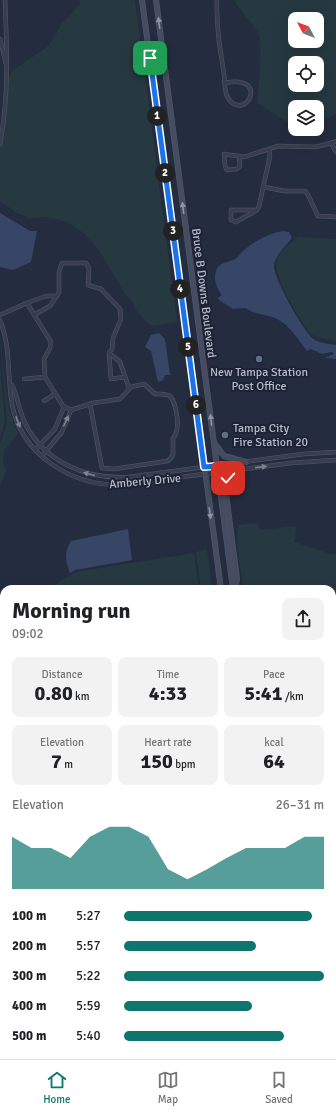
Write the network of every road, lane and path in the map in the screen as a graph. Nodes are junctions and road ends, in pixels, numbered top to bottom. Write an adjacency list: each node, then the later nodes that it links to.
1 (5, 0): 6 (street)
2 (142, 0): 44 (main road, Bruce B Downs Boulevard)
3 (156, 0): 35 (main road, Bruce B Downs Boulevard, one-way to 3)
4 (217, 0): 7 (street)
5 (0, 39): 6 (street)
6 (6, 64): 10 (street)
7 (225, 83): 7 (street)
8 (336, 141): 9 (street)
9 (332, 143): 11 (street); 12 (street)
10 (0, 144)
11 (269, 149): 13 (street); 14 (street)
12 (336, 152)
13 (239, 156): 13 (street)
14 (264, 187): 15 (street); 16 (street)
15 (257, 210): 15 (street)
16 (336, 217)
17 (55, 296): 18 (street); 20 (street); 22 (street)
18 (27, 303): 19 (street); 20 (street)
19 (0, 315)
20 (34, 315): 23 (street)
21 (0, 320): 26 (street, Amberly Drive)
22 (109, 353): 24 (street); 24 (street)
23 (45, 377): 25 (street); 28 (street)
24 (125, 378): 27 (street)
25 (24, 379)
26 (11, 384): 36 (street, Amberly Drive); 37 (street, Amberly Drive, one-way to 37)
27 (129, 388): 30 (street); 30 (street)
28 (55, 394): 29 (street); 31 (street)
29 (44, 401)
30 (90, 404): 32 (street)
31 (64, 407): 32 (street); 33 (street)
32 (71, 410): 34 (street, one-way to 32)
33 (52, 433): 34 (street); 36 (street)
34 (58, 438): 38 (street)
35 (214, 442): 42 (main road); 43 (main road, Bruce B Downs Boulevard)
36 (41, 444): 37 (street); 38 (street, Amberly Drive)
37 (35, 450): 40 (street, Amberly Drive)
38 (47, 451): 40 (street); 44 (street, Amberly Drive, one-way to 38)
39 (336, 452): 42 (street, Amberly Drive)
40 (42, 456): 47 (street, Amberly Drive)
41 (336, 460): 45 (street, Amberly Drive, one-way to 41)
42 (246, 462): 43 (street, Amberly Drive)
43 (217, 466): 44 (street, Amberly Drive); 46 (main road, Bruce B Downs Boulevard)
44 (204, 467): 47 (main road, Bruce B Downs Boulevard)
45 (237, 470): 46 (street, Amberly Drive); 50 (main road)
46 (218, 472): 47 (street, Amberly Drive); 49 (main road, Bruce B Downs Boulevard)
47 (205, 474): 48 (main road, Bruce B Downs Boulevard, one-way to 48)
48 (219, 585)
49 (233, 585)
50 (235, 585)

